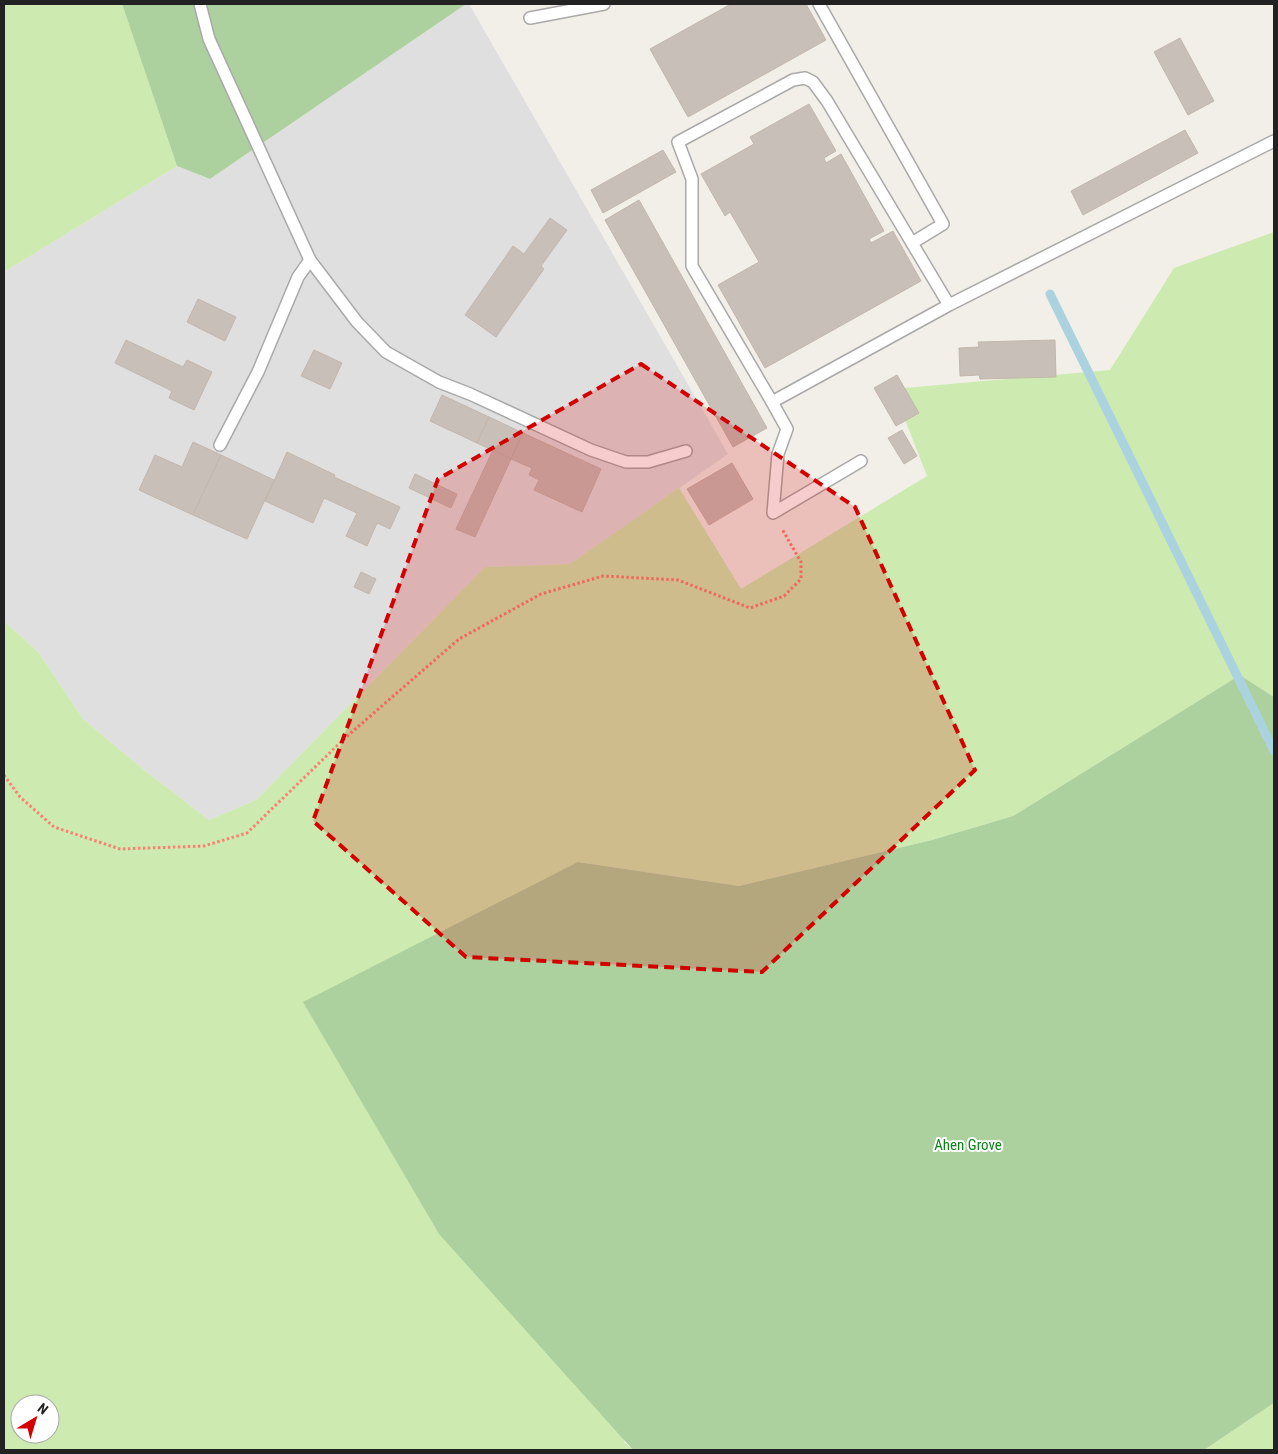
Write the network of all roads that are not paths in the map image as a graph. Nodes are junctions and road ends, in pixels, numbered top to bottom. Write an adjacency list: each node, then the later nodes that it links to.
1 (200, 4): 7 (lane)
2 (604, 4): 4 (lane)
3 (818, 4): 6 (lane)
4 (530, 18)
5 (1274, 141): 8 (lane)
6 (912, 243): 8 (lane); 9 (lane)
7 (310, 260): 10 (lane); 11 (lane)
8 (949, 305): 9 (lane)
9 (772, 402): 12 (lane)
10 (220, 445)
11 (686, 451)
12 (861, 461)

